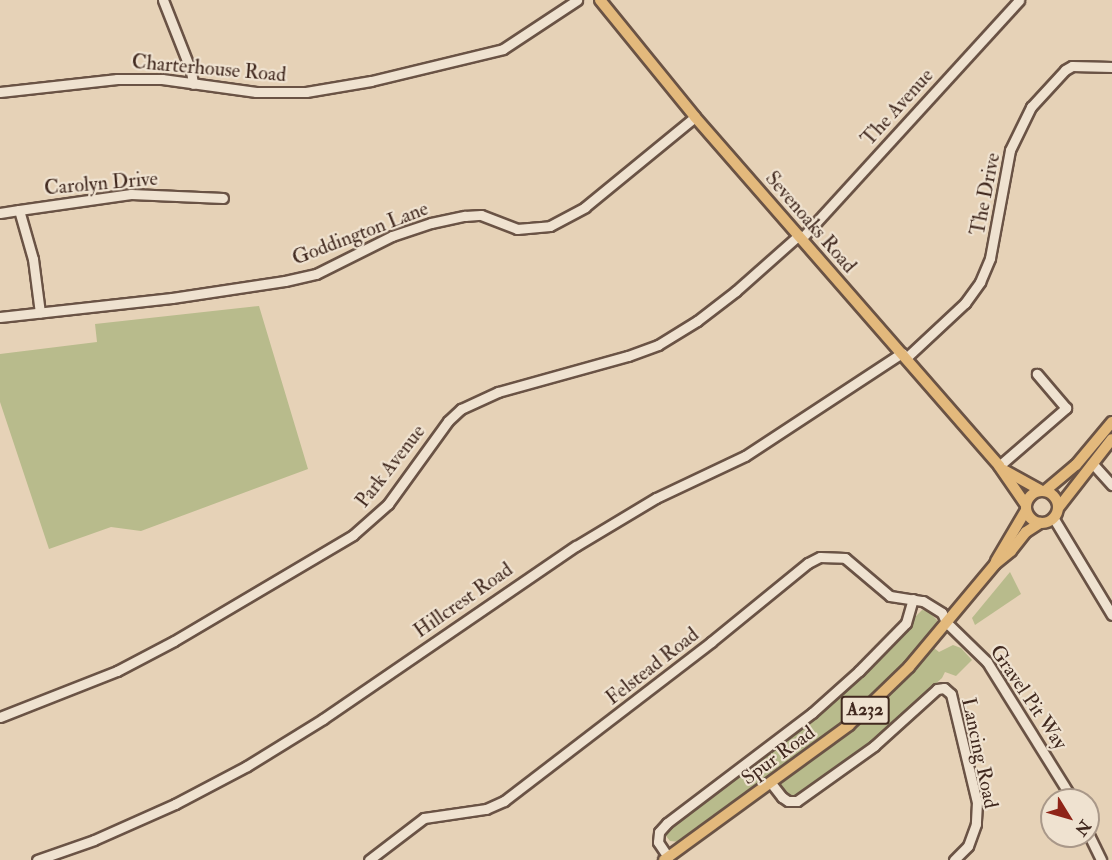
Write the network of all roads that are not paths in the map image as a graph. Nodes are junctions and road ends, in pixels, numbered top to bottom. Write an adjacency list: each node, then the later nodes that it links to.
1 (163, 0): 6 (street)
2 (577, 0): 6 (street, Charterhouse Road)
3 (600, 0): 8 (main road, Sevenoaks Road)
4 (1018, 0): 12 (street, The Avenue)
5 (1112, 67): 15 (street, The Drive)
6 (193, 84): 7 (street, Charterhouse Road)
7 (0, 92)
8 (695, 117): 12 (main road, Sevenoaks Road); 13 (street, Goddington Lane)
9 (223, 198): 10 (street, Carolyn Drive)
10 (19, 210): 11 (street, Carolyn Drive); 13 (street)
11 (0, 213)
12 (800, 237): 15 (main road, Sevenoaks Road); 31 (street, Park Avenue)
13 (40, 313): 14 (street, Goddington Lane)
14 (0, 317)
15 (904, 355): 20 (main road, Sevenoaks Road); 35 (street, Hillcrest Road)
16 (1037, 374): 20 (street)
17 (1112, 422): 22 (main road)
18 (1112, 439): 19 (main road)
19 (1092, 463): 21 (street); 24 (main road)
20 (999, 466): 22 (main road, Sevenoaks Road); 23 (main road, Sevenoaks Road)
21 (1112, 485)
22 (1043, 490): 23 (main road); 24 (main road)
23 (1026, 507): 26 (main road); 27 (main road, Spur Road)
24 (1059, 507): 25 (main road)
25 (1054, 519): 26 (main road); 29 (street)
26 (1040, 523): 27 (main road, Spur Road)
27 (995, 564): 30 (main road, Spur Road / A232)
28 (913, 599): 30 (street, Felstead Road); 34 (street, Spur Road); 36 (street, Felstead Road)
29 (1112, 615)
30 (946, 622): 32 (main road, Spur Road / A232); 33 (street, Gravel Pit Way)
31 (0, 717)
32 (771, 783): 34 (main road, Spur Road / A232); 37 (street, Lancing Road)
33 (1066, 788)
34 (666, 858)
35 (37, 860)
36 (369, 860)
37 (954, 860)

